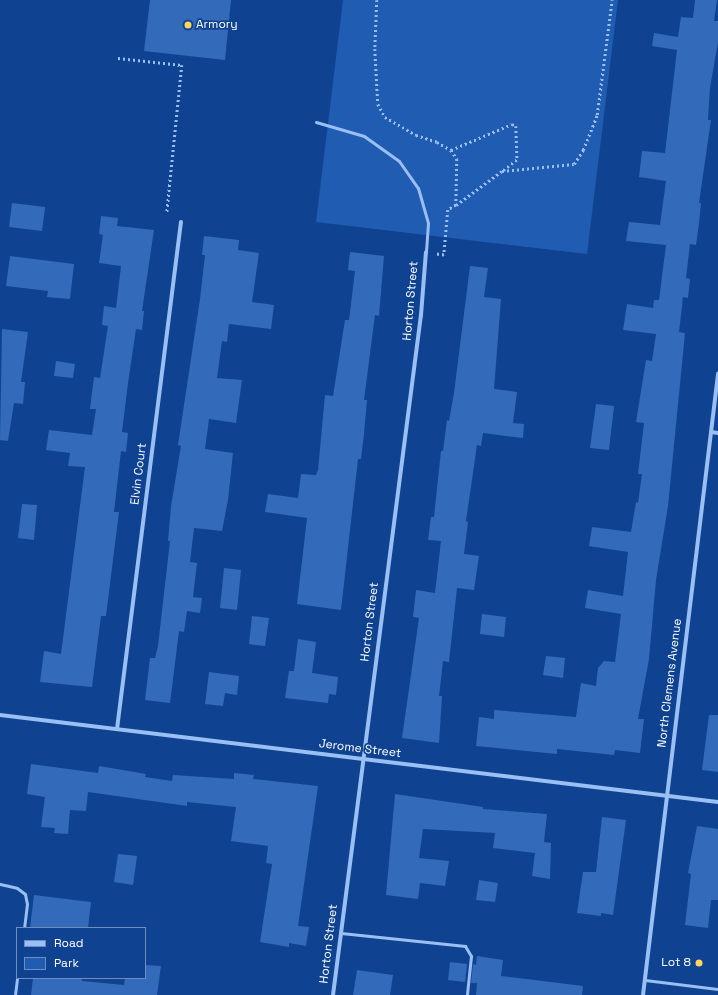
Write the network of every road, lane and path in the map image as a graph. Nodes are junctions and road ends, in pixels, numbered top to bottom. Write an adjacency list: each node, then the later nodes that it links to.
1 (377, 0): 5 (path)
2 (612, 0): 6 (path)
3 (118, 58): 8 (path)
4 (316, 122): 10 (lane)
5 (450, 150): 6 (path); 7 (path)
6 (502, 171): 7 (path)
7 (456, 205): 10 (path)
8 (167, 213)
9 (181, 222): 15 (street, Elvin Court)
10 (426, 252): 16 (street, Horton Street)
11 (718, 374): 12 (street, North Clemens Avenue)
12 (711, 432): 13 (street); 17 (street, North Clemens Avenue)
13 (718, 433)
14 (0, 715): 15 (street, Jerome Street)
15 (118, 729): 16 (street, Jerome Street)
16 (363, 760): 17 (street, Jerome Street); 21 (street, Horton Street)
17 (666, 795): 18 (street, Jerome Street); 23 (street, North Clemens Avenue)
18 (718, 802)
19 (0, 884): 20 (lane)
20 (24, 927)
21 (341, 933): 26 (street, Horton Street); 27 (lane)
22 (17, 979): 25 (lane)
23 (645, 980): 24 (lane); 28 (street, North Clemens Avenue)
24 (718, 989)
25 (15, 995)
26 (333, 995)
27 (467, 995)
28 (643, 995)

